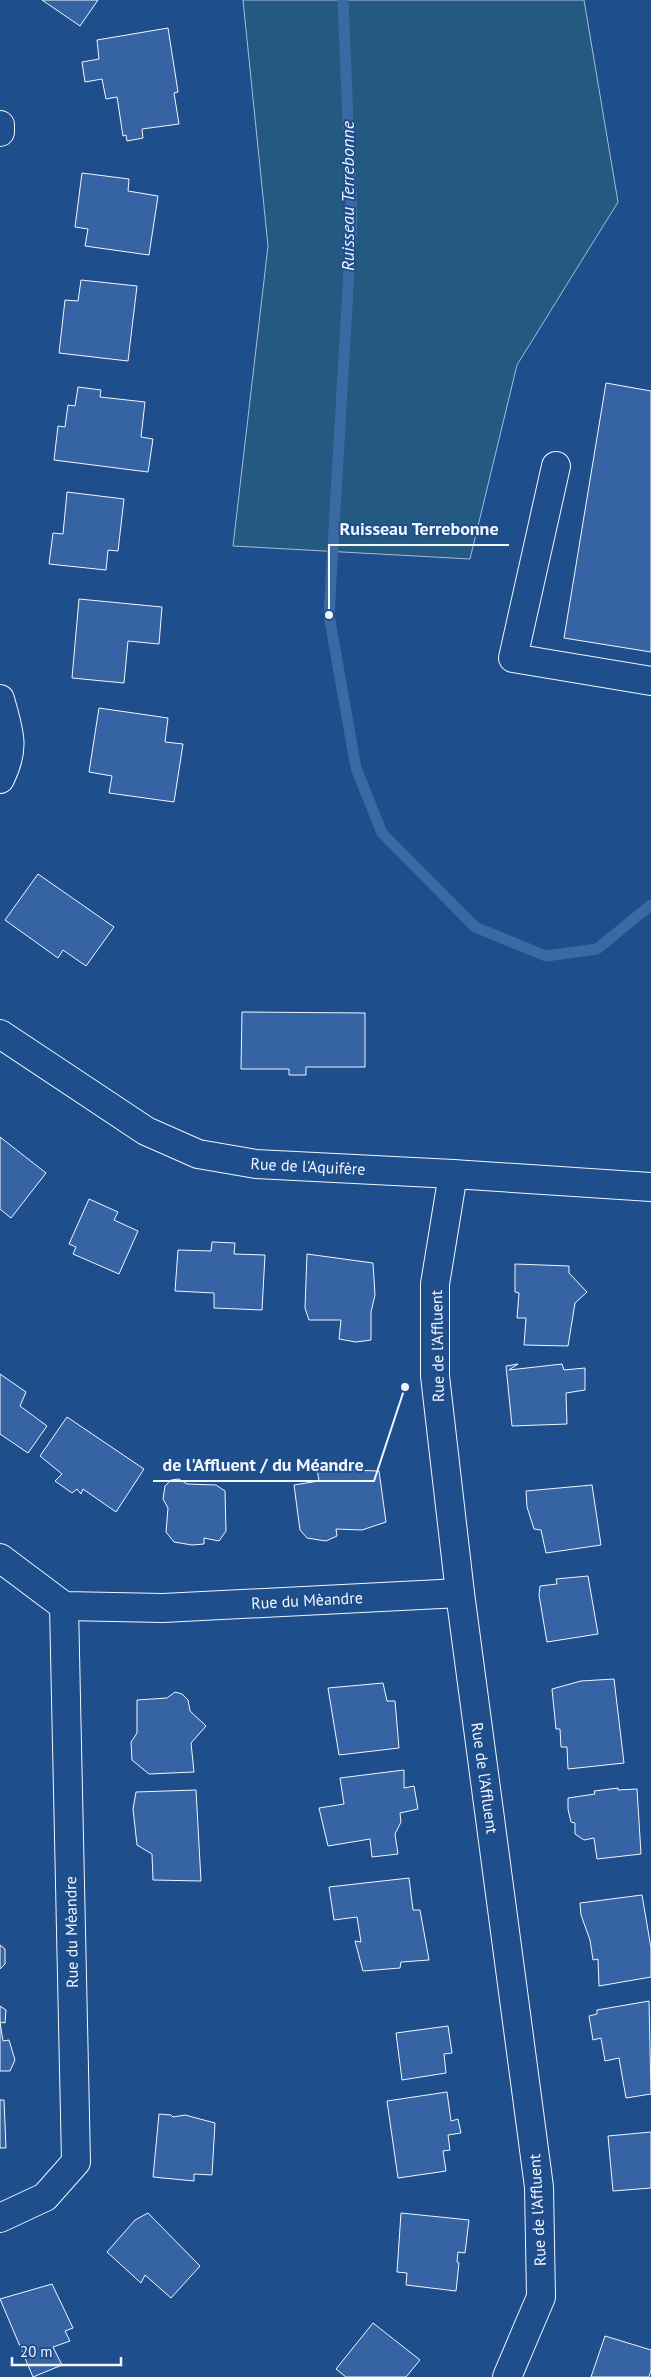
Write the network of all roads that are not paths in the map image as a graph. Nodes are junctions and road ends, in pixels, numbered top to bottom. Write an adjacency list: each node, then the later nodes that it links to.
1 (0, 125): 2 (street)
2 (0, 132)
3 (556, 466): 4 (street)
4 (651, 681)
5 (0, 700): 6 (street)
6 (0, 779)
7 (0, 1034): 8 (street, Rue de l'Aquifère)
8 (453, 1174): 9 (street, Rue de l'Aquifère); 11 (street, Rue de l'Affluent)
9 (651, 1187)
10 (0, 1558): 12 (street)
11 (460, 1592): 12 (street, Rue du Mèandre); 14 (street, Rue de l'Affluent)
12 (64, 1606): 13 (street, Rue du Mèandre)
13 (0, 2218)
14 (506, 2377)

